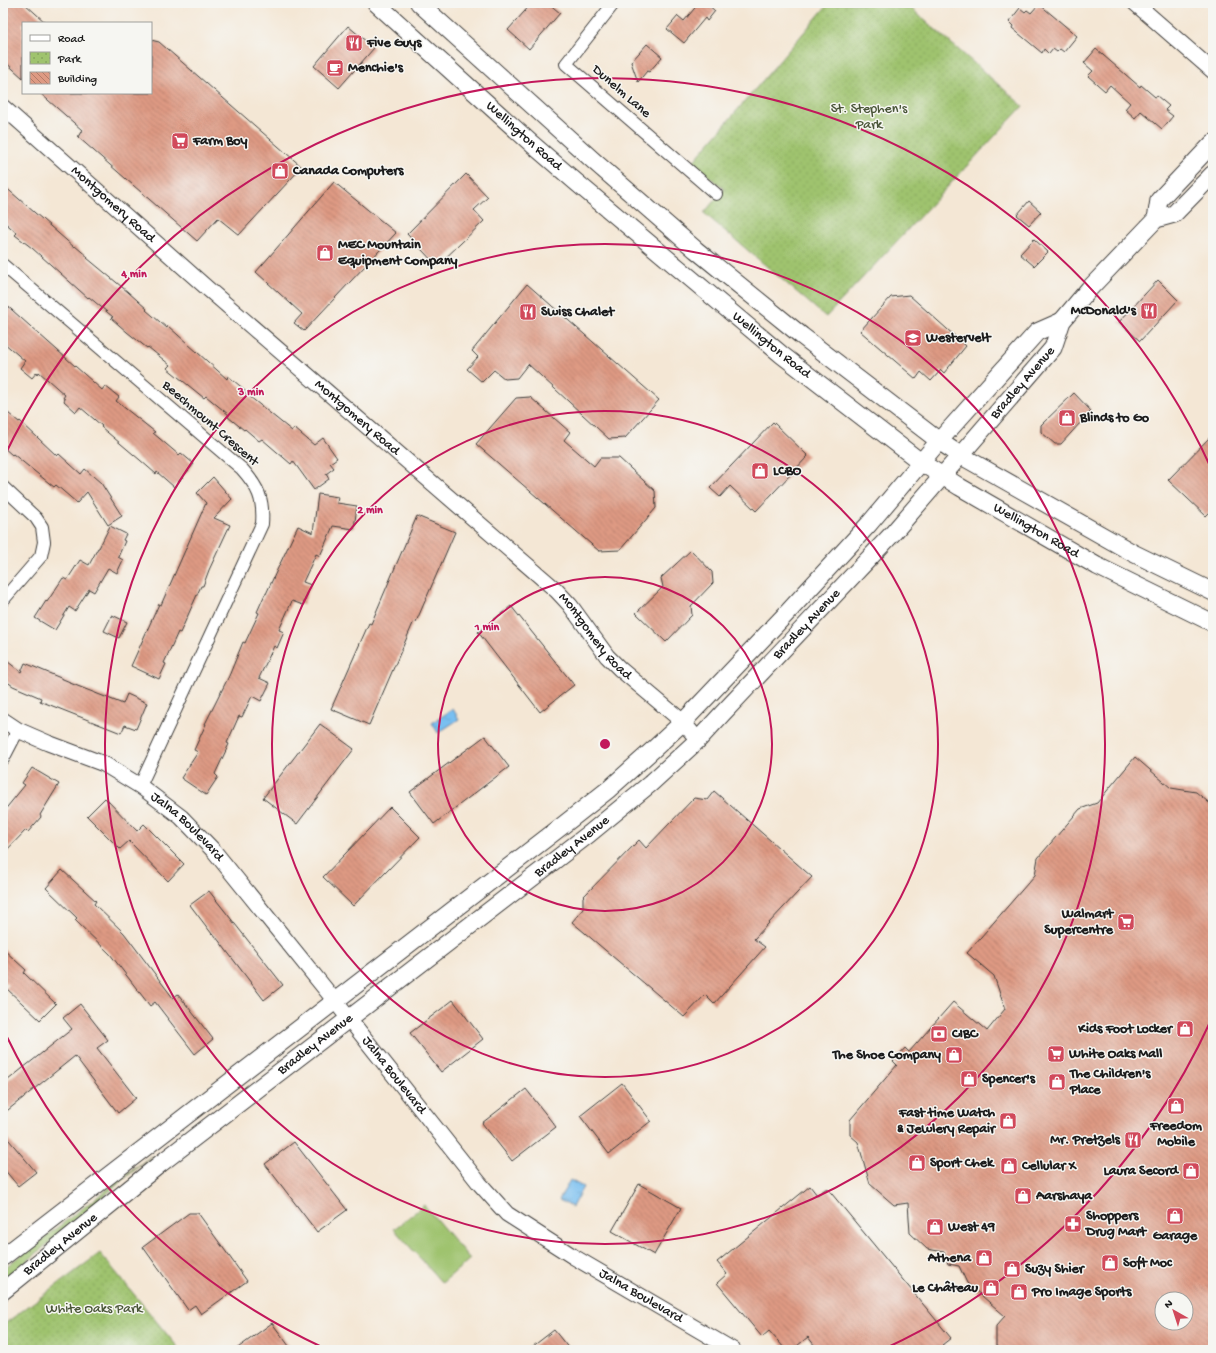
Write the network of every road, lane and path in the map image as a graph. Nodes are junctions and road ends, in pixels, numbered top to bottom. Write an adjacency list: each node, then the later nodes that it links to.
1 (376, 3): 15 (main road, Wellington Road)
2 (419, 3): 13 (main road, Wellington Road)
3 (614, 3): 9 (street, Dunelm Lane)
4 (1135, 3): 5 (street)
5 (1213, 71)
6 (3, 107): 22 (street, Montgomery Road)
7 (1213, 143): 10 (main road)
8 (1213, 174): 10 (main road, Bradley Avenue)
9 (716, 194)
10 (1156, 219): 12 (main road, Bradley Avenue)
11 (3, 265): 26 (street, Beechmount Crescent)
12 (1062, 321): 13 (main road, Bradley Avenue); 14 (main road, Bradley Avenue)
13 (939, 441): 14 (main road, Wellington Road); 15 (main road, Bradley Avenue)
14 (960, 455): 16 (main road, Bradley Avenue); 18 (main road, Wellington Road)
15 (922, 463): 16 (main road, Wellington Road); 22 (main road, Bradley Avenue)
16 (942, 476): 20 (main road, Wellington Road); 24 (main road, Bradley Avenue)
17 (3, 487): 19 (street)
18 (1213, 592)
19 (3, 600)
20 (1213, 623)
21 (3, 720): 23 (street, Jalna Boulevard)
22 (682, 722): 24 (street, Montgomery Road); 27 (main road, Bradley Avenue)
23 (18, 730): 25 (street); 26 (street, Jalna Boulevard)
24 (698, 740): 28 (main road, Bradley Avenue)
25 (3, 759)
26 (140, 786): 27 (street, Jalna Boulevard)
27 (335, 1000): 28 (street, Jalna Boulevard); 29 (main road, Bradley Avenue)
28 (349, 1018): 30 (main road, Bradley Avenue); 31 (street, Jalna Boulevard)
29 (3, 1257)
30 (3, 1291)
31 (734, 1350)

